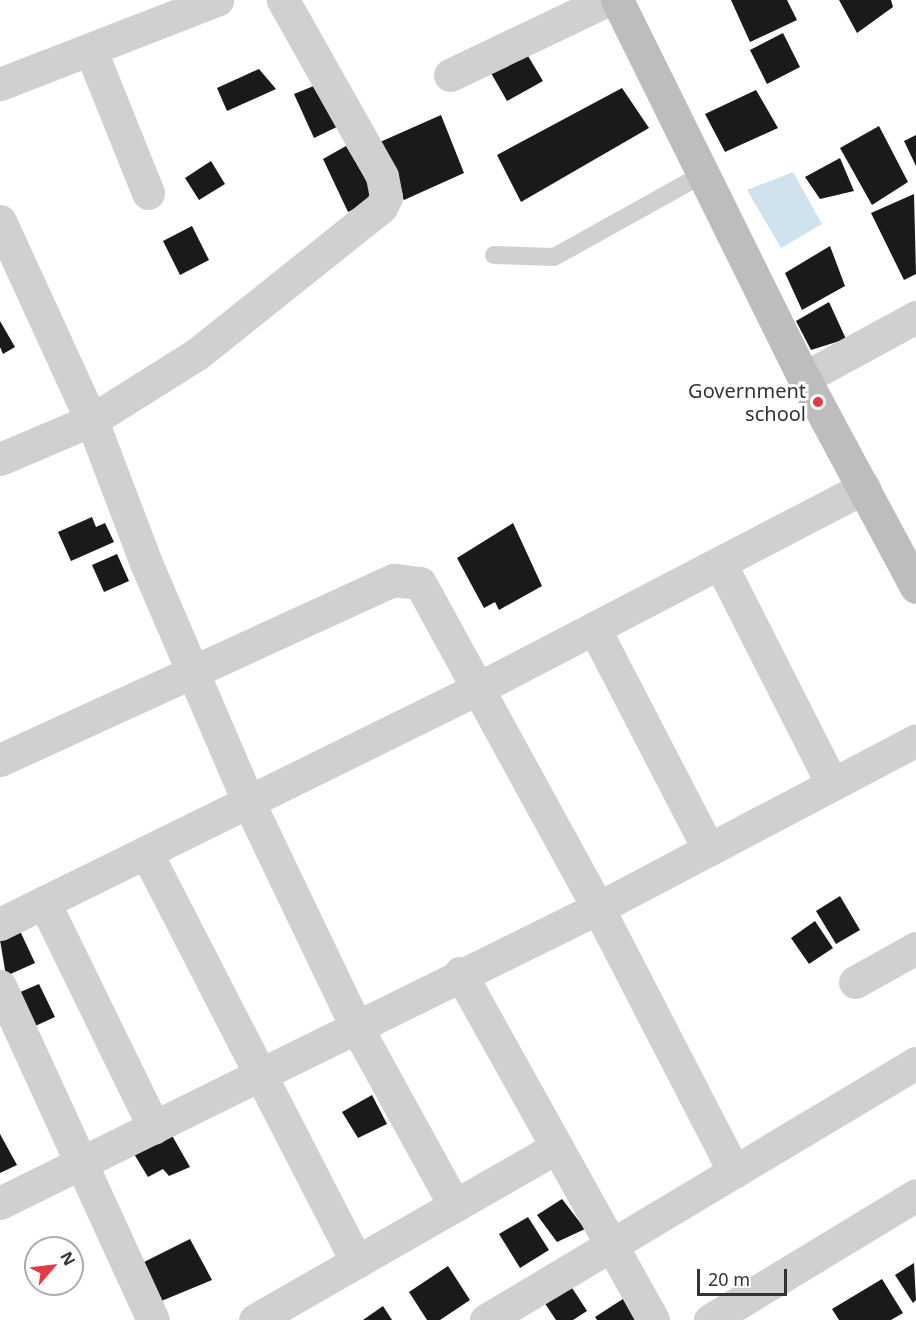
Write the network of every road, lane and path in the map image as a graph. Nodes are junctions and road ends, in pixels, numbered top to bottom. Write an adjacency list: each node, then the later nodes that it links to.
1 (217, 0): 5 (street)
2 (283, 0): 15 (street)
3 (607, 0): 7 (street)
4 (617, 0): 9 (street)
5 (181, 7): 6 (street)
6 (91, 51): 8 (street); 10 (street)
7 (450, 75)
8 (0, 84)
9 (704, 174): 12 (lane); 14 (street)
10 (148, 193)
11 (0, 221): 15 (street)
12 (494, 255)
13 (916, 317): 14 (street)
14 (804, 378): 17 (street)
15 (92, 420): 16 (street); 21 (street)
16 (0, 459)
17 (864, 488): 18 (street); 19 (street)
18 (720, 562): 20 (street); 25 (street)
19 (915, 584)
20 (594, 628): 22 (street); 27 (street)
21 (192, 672): 22 (street); 24 (street); 26 (street)
22 (479, 688): 26 (street); 30 (street)
23 (916, 740): 25 (street)
24 (0, 760)
25 (832, 784): 27 (street)
26 (248, 801): 28 (street); 36 (street)
27 (709, 850): 30 (street)
28 (146, 852): 29 (street); 38 (street)
29 (44, 902): 31 (street); 39 (street)
30 (598, 908): 33 (street); 42 (street)
31 (0, 924)
32 (916, 948): 34 (street)
33 (460, 973): 36 (street); 40 (street)
34 (855, 982)
35 (0, 986): 41 (street)
36 (357, 1028): 38 (street); 45 (street)
37 (916, 1063): 42 (street)
38 (261, 1075): 39 (street); 47 (street)
39 (154, 1128): 41 (street)
40 (557, 1148): 45 (street); 46 (street)
41 (81, 1164): 44 (street); 48 (street)
42 (734, 1172): 46 (street)
43 (916, 1195): 52 (street)
44 (0, 1203)
45 (455, 1206): 47 (street)
46 (612, 1246): 50 (street); 51 (street)
47 (357, 1262): 49 (street)
48 (153, 1320)
49 (255, 1320)
50 (486, 1320)
51 (653, 1320)
52 (710, 1320)

